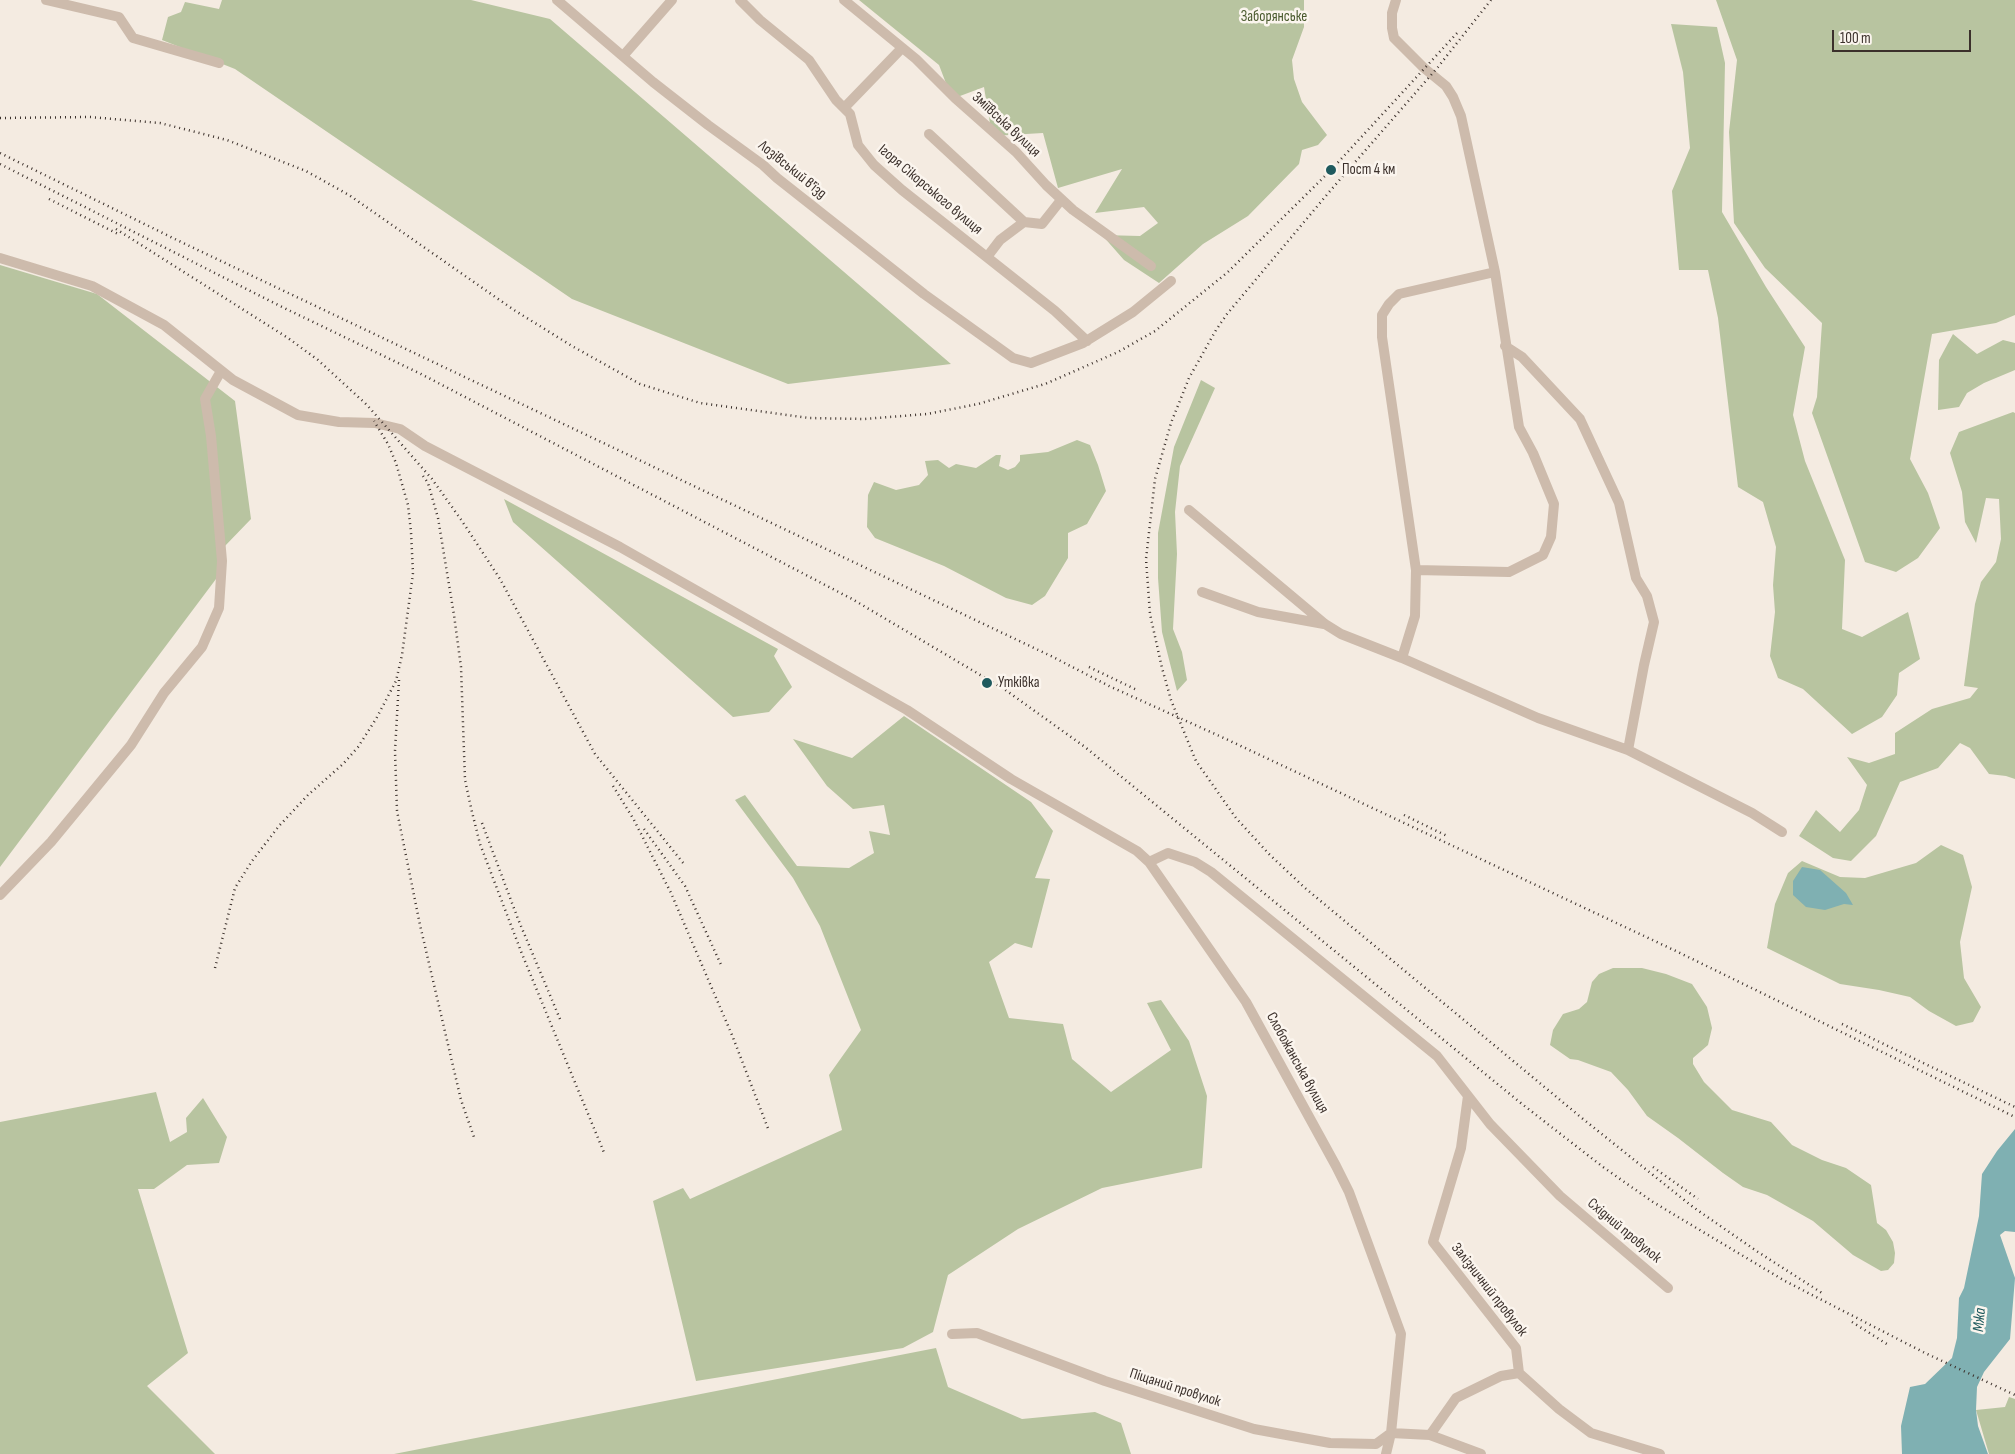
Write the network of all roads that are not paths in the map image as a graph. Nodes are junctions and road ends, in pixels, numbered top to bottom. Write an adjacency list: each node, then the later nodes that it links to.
1 (46, 0): 9 (street)
2 (556, 0): 8 (street, Лозівський в'їзд)
3 (672, 0): 8 (street)
4 (740, 0): 10 (street, Ігоря Сікорського вулиця)
5 (844, 0): 7 (street, Зміївська вулиця)
6 (1396, 0): 17 (street)
7 (902, 48): 10 (street); 12 (street, Зміївська вулиця)
8 (622, 56): 19 (street, Лозівський в'їзд)
9 (220, 63)
10 (844, 108): 14 (street, Ігоря Сікорського вулиця)
11 (929, 134): 13 (street)
12 (1061, 200): 13 (street); 16 (street, Зміївська вулиця)
13 (1024, 222): 14 (street)
14 (987, 257): 19 (street, Ігоря Сікорського вулиця)
15 (0, 258): 21 (street, Слобожанська вулиця)
16 (1151, 266)
17 (1495, 272): 20 (street); 23 (street)
18 (1171, 281): 19 (street)
19 (1087, 341)
20 (1506, 346): 23 (street); 27 (street)
21 (220, 371): 29 (street, Слобожанська вулиця); 30 (street)
22 (1189, 510): 25 (street)
23 (1416, 570): 26 (street)
24 (1202, 592): 25 (street)
25 (1325, 624): 26 (street)
26 (1402, 658): 27 (street)
27 (1628, 750): 28 (street)
28 (1782, 832)
29 (1149, 862): 31 (street, Східний провулок); 35 (street, Слобожанська вулиця)
30 (0, 895)
31 (1468, 1096): 32 (street, Східний провулок); 34 (street, Залізничний провулок)
32 (1668, 1288)
33 (952, 1334): 35 (street, Піщаний провулок)
34 (1520, 1373): 36 (street); 39 (street)
35 (1391, 1433): 36 (street); 37 (street, Слобожанська вулиця)
36 (1430, 1435): 38 (street)
37 (1386, 1454)
38 (1481, 1454)
39 (1660, 1454)

